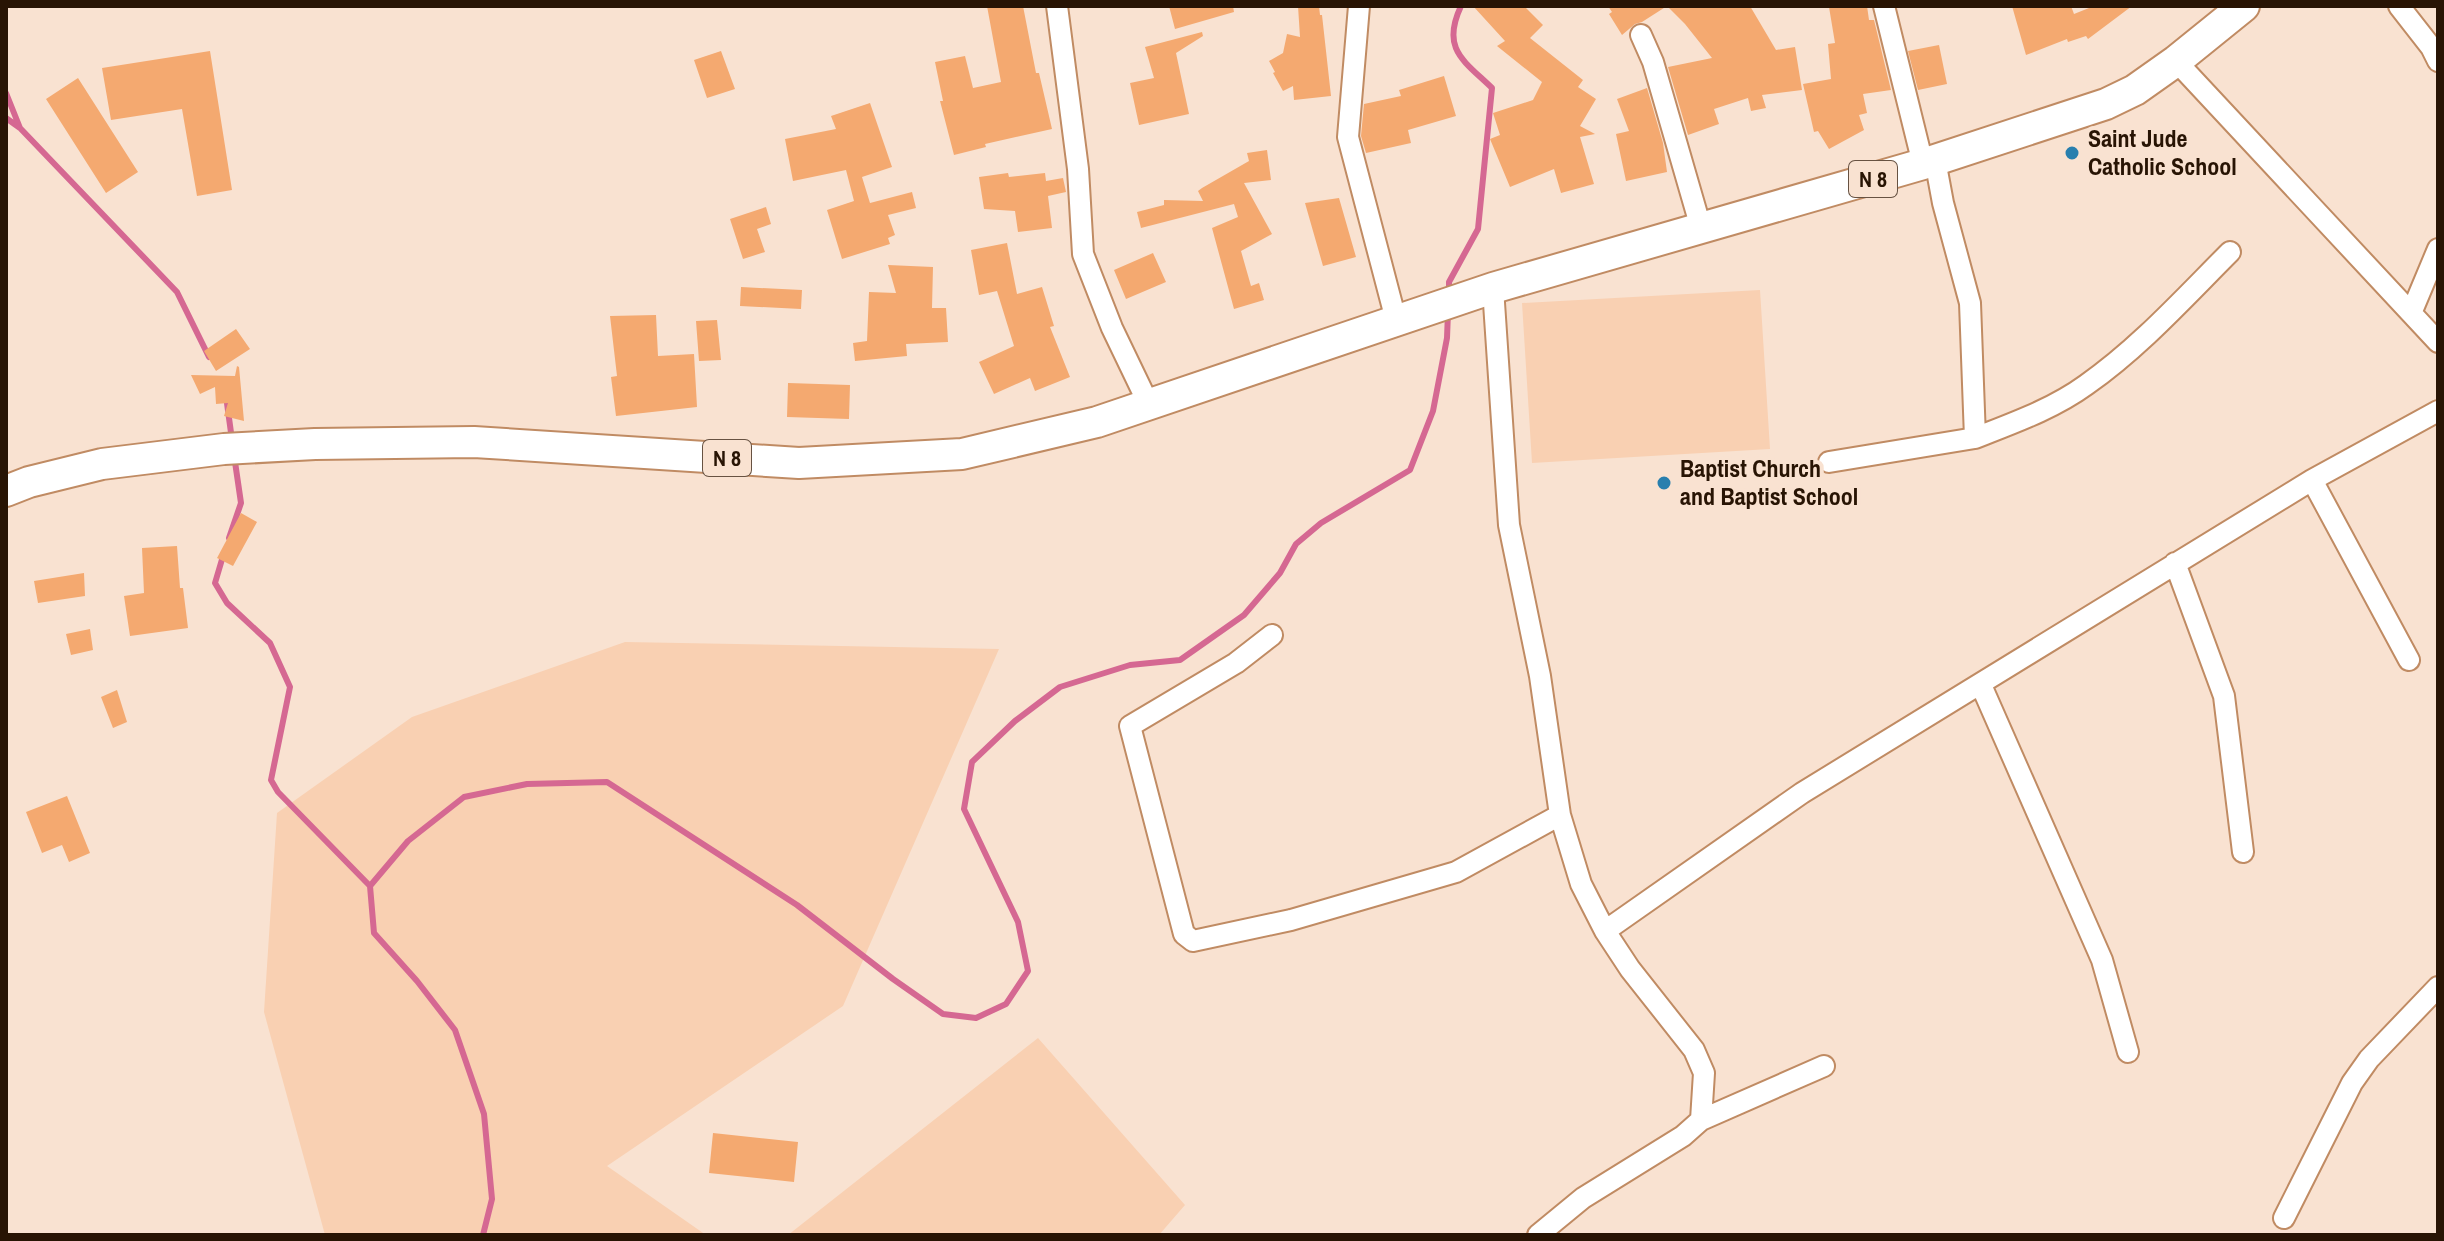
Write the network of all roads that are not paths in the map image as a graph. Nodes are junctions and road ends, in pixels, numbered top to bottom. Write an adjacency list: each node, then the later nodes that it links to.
1 (1057, 6): 17 (street)
2 (1359, 6): 15 (street)
3 (1884, 6): 9 (street)
4 (2244, 6): 7 (highway, N 8)
5 (2399, 6): 8 (street)
6 (1641, 35): 10 (street)
7 (2176, 61): 9 (highway, N 8); 14 (street)
8 (2438, 61)
9 (1929, 162): 10 (highway, N 8); 19 (street)
10 (1701, 228): 13 (highway, N 8)
11 (2438, 249): 14 (street)
12 (2230, 252): 19 (street)
13 (1484, 290): 15 (highway, N 8); 27 (street)
14 (2412, 311): 16 (street)
15 (1396, 320): 17 (highway, N 8)
16 (2438, 342)
17 (1149, 405): 22 (highway, N 8)
18 (2438, 411): 21 (street)
19 (1975, 438): 20 (street)
20 (1829, 462)
21 (2312, 480): 23 (street); 25 (street)
22 (14, 481)
23 (2175, 563): 26 (street); 28 (street)
24 (1272, 635): 27 (street)
25 (2409, 660)
26 (1981, 685): 29 (street); 31 (street)
27 (1560, 815): 29 (street)
28 (2243, 852)
29 (1605, 931): 33 (street)
30 (2438, 987): 34 (street)
31 (2128, 1052)
32 (1824, 1066): 33 (street)
33 (1701, 1120): 35 (street)
34 (2284, 1218)
35 (1538, 1235)

